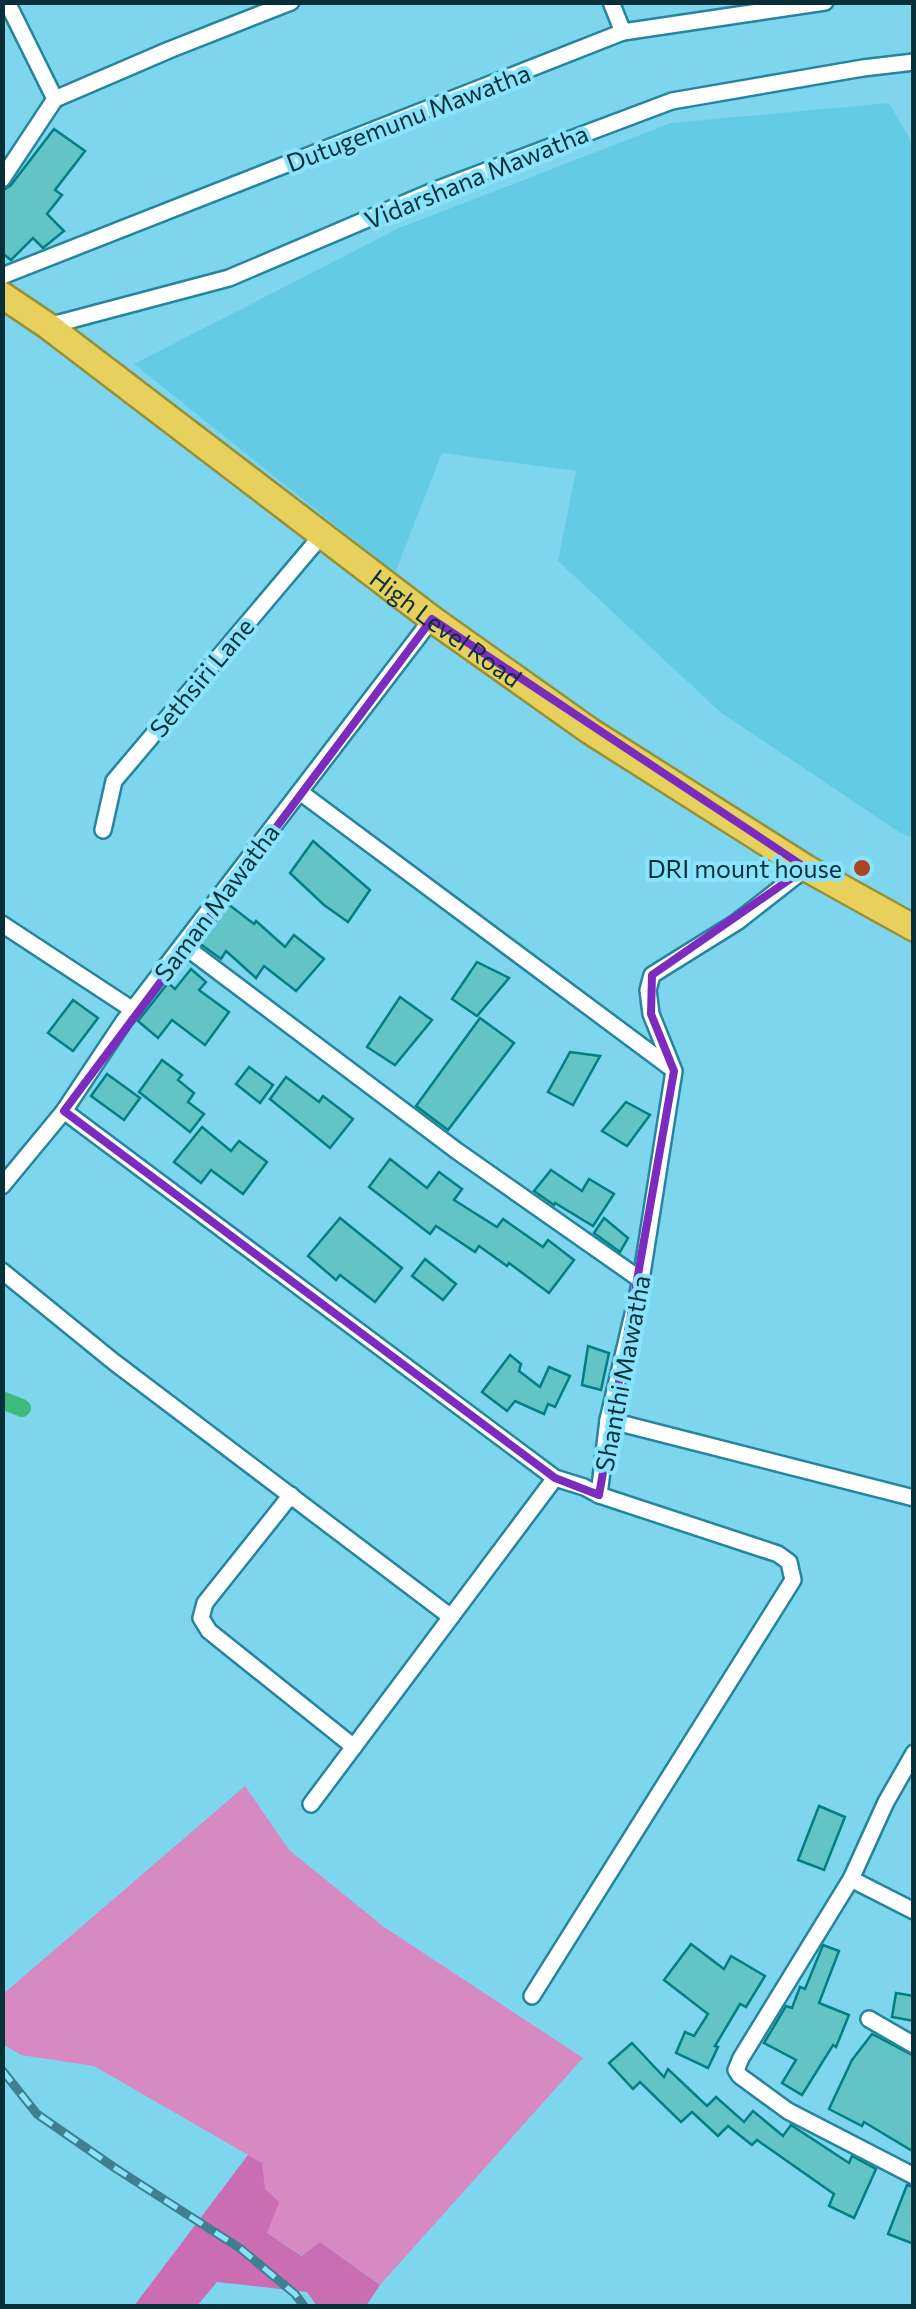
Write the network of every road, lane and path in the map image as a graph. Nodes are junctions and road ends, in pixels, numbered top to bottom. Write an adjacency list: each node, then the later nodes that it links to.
1 (6, 2): 7 (street)
2 (291, 2): 7 (street)
3 (611, 2): 5 (street)
4 (825, 2): 5 (street, Dutugemunu Mawatha)
5 (623, 32): 9 (street, Dutugemunu Mawatha)
6 (914, 62): 11 (street, Vidarshana Mawatha)
7 (56, 99): 8 (street)
8 (2, 179)
9 (2, 276)
10 (2, 294): 11 (highway, High Level Road)
11 (48, 326): 12 (highway, High Level Road)
12 (321, 536): 13 (highway, High Level Road); 15 (street, Sethsiri Lane)
13 (432, 619): 14 (street, Saman Mawatha); 16 (highway, High Level Road)
14 (300, 792): 19 (street, Saman Mawatha); 21 (street)
15 (103, 830)
16 (806, 868): 18 (highway, High Level Road); 21 (street)
17 (2, 924): 20 (street)
18 (914, 928)
19 (183, 945): 20 (street, Saman Mawatha); 25 (street)
20 (133, 1010): 22 (street, Saman Mawatha)
21 (674, 1071): 25 (street, Shanthi Mawatha)
22 (64, 1111): 23 (street, Saman Mawatha); 27 (street)
23 (2, 1186)
24 (2, 1271): 28 (street)
25 (641, 1280): 26 (street, Shanthi Mawatha)
26 (608, 1420): 29 (street, Shanthi Mawatha); 30 (street)
27 (555, 1478): 29 (street); 31 (street)
28 (291, 1495): 31 (street); 32 (street)
29 (598, 1495): 37 (street, Shanthi Mawatha)
30 (914, 1498)
31 (451, 1618): 32 (street)
32 (354, 1748): 34 (street)
33 (914, 1752): 35 (street)
34 (310, 1804)
35 (851, 1879): 36 (street); 40 (street)
36 (914, 1910)
37 (532, 1996)
38 (869, 2020): 39 (street)
39 (914, 2044)
40 (914, 2176)

